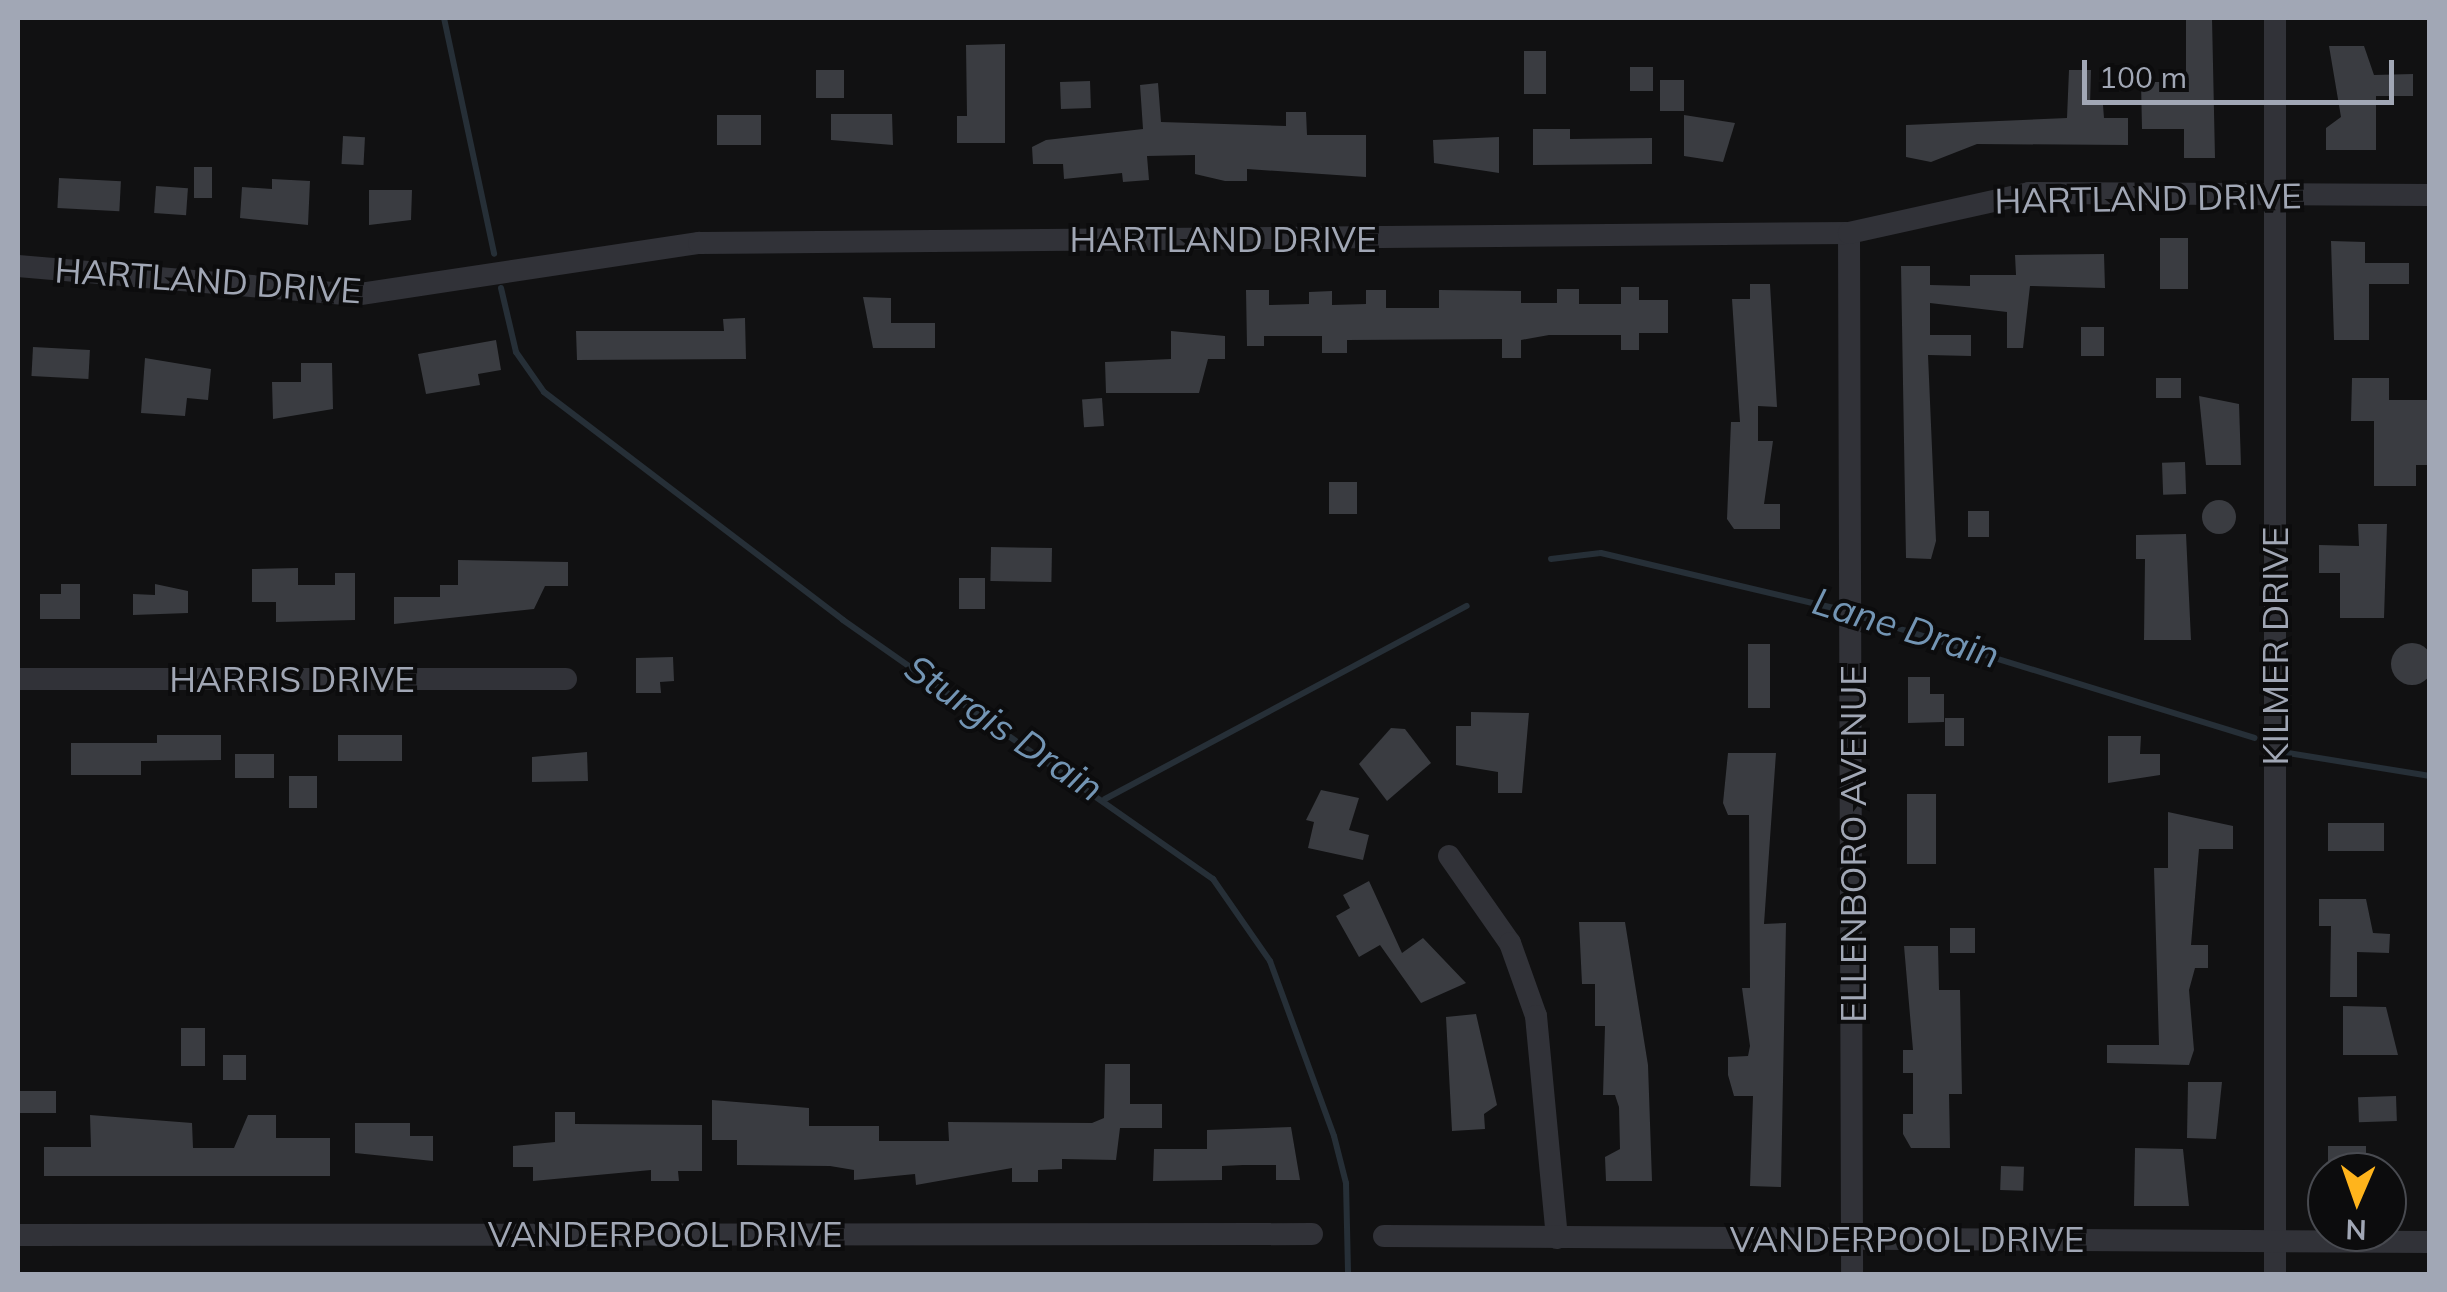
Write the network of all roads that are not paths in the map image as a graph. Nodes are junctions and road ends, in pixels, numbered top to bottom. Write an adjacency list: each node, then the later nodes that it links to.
1 (2275, 18): 3 (street, KILMER DRIVE)
2 (2430, 195): 3 (street, HARTLAND DRIVE)
3 (2274, 196): 4 (street, HARTLAND DRIVE); 14 (street, KILMER DRIVE)
4 (1849, 233): 5 (street, HARTLAND DRIVE); 13 (street, ELLENBORO AVENUE)
5 (18, 266)
6 (566, 678): 7 (street, HARRIS DRIVE)
7 (18, 679)
8 (1449, 856): 12 (street)
9 (18, 1234): 10 (street, VANDERPOOL DRIVE)
10 (1312, 1234)
11 (1384, 1236): 12 (street, VANDERPOOL DRIVE)
12 (1557, 1238): 13 (street, VANDERPOOL DRIVE)
13 (1852, 1238): 14 (street, VANDERPOOL DRIVE); 16 (street, ELLENBORO AVENUE)
14 (2275, 1242): 15 (street, VANDERPOOL DRIVE); 17 (street, KILMER DRIVE)
15 (2430, 1242)
16 (1852, 1274)
17 (2276, 1274)

